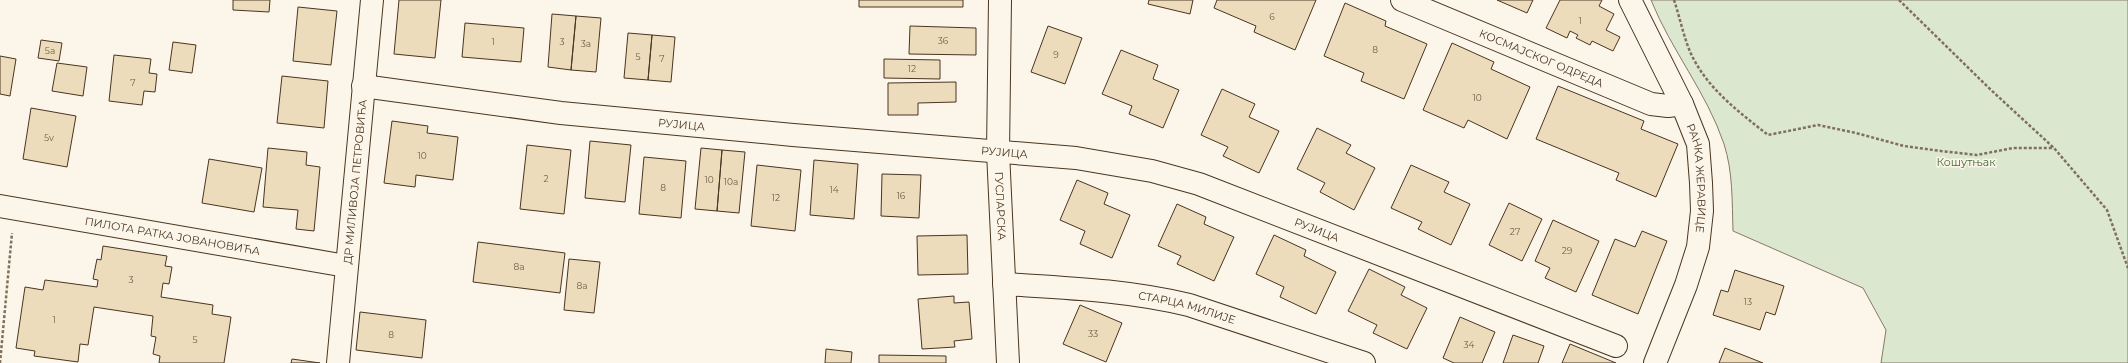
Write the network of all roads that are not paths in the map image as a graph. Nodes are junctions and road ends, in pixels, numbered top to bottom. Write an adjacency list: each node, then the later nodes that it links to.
1 (372, 0): 5 (street, ДР МИЛИВОЈА ПЕТРОВИЋА)
2 (1000, 0): 7 (street, ГУСЛАРСКА)
3 (1402, 0): 6 (street, КОСМАЈСКОГ ОДРЕДА)
4 (1630, 0): 6 (street, РАНКА ЖЕРАВИЦЕ)
5 (363, 86): 7 (street, РУЈИЦА); 9 (street, ДР МИЛИВОЈА ПЕТРОВИЋА)
6 (1682, 104): 15 (street, РАНКА ЖЕРАВИЦЕ)
7 (998, 152): 10 (street, ГУСЛАРСКА); 11 (street, РУЈИЦА)
8 (7, 208): 9 (street, ПИЛОТА РАТКА ЈОВАНОВИЋА)
9 (346, 266): 12 (street, ДР МИЛИВОЈА ПЕТРОВИЋА)
10 (1004, 284): 13 (street, ГУСЛАРСКА); 14 (street, СТАРЦА МИЛИЈЕ)
11 (1616, 346)
12 (338, 363)
13 (1008, 363)
14 (1364, 363)
15 (1655, 363)

